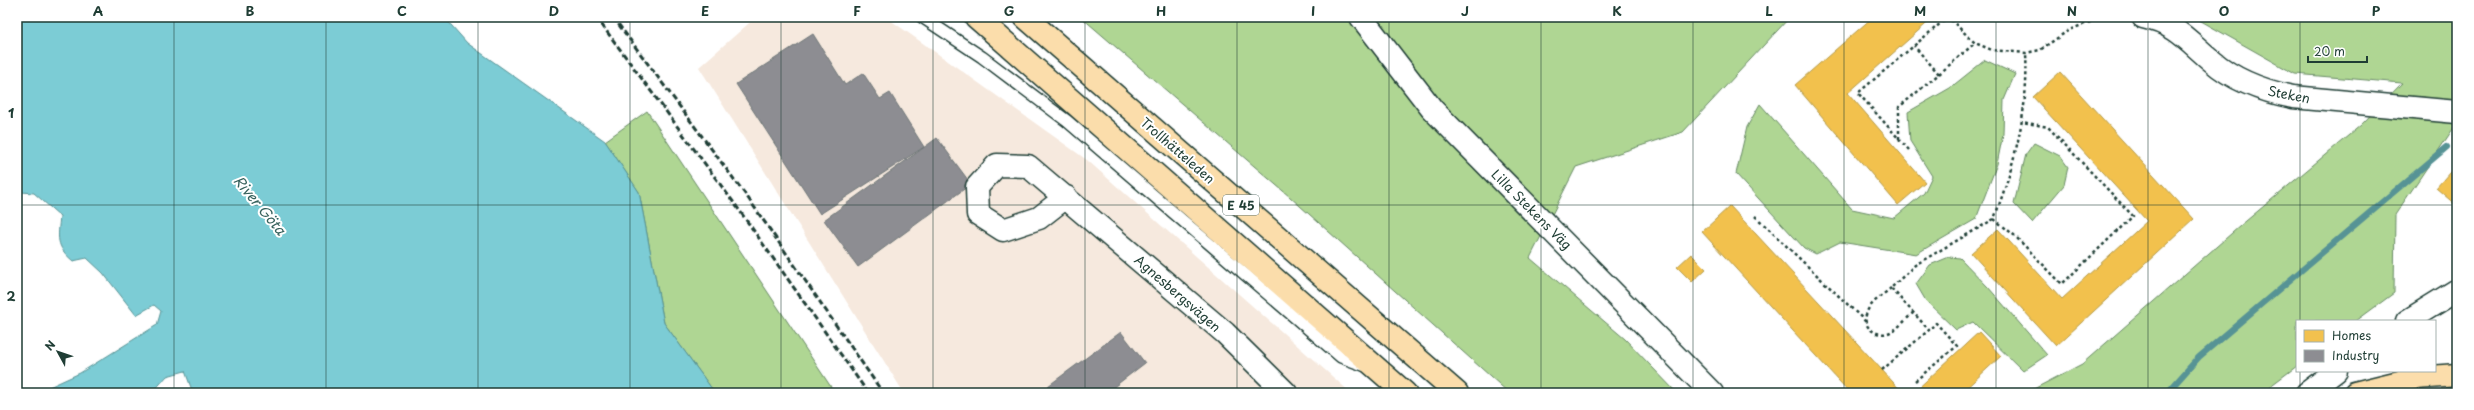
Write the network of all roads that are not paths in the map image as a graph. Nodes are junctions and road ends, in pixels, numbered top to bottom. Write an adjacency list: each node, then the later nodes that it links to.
1 (922, 17): 11 (lane)
2 (976, 17): 11 (highway, E 45)
3 (1025, 17): 17 (highway, Trollhätteleden / E 45)
4 (1361, 17): 18 (street, Lilla Stekens Väg)
5 (2143, 17): 6 (street, Steken)
6 (2457, 112)
7 (1066, 197): 15 (street, Agnesbergsvägen)
8 (2454, 292): 9 (street); 10 (street)
9 (2409, 320)
10 (2424, 320)
11 (1379, 370): 16 (highway, E 45)
12 (2335, 372): 19 (street)
13 (2457, 375): 14 (highway)
14 (2395, 382): 20 (highway)
15 (1286, 393)
16 (1404, 393)
17 (1457, 393)
18 (1712, 393)
19 (2307, 393)
20 (2355, 393)

